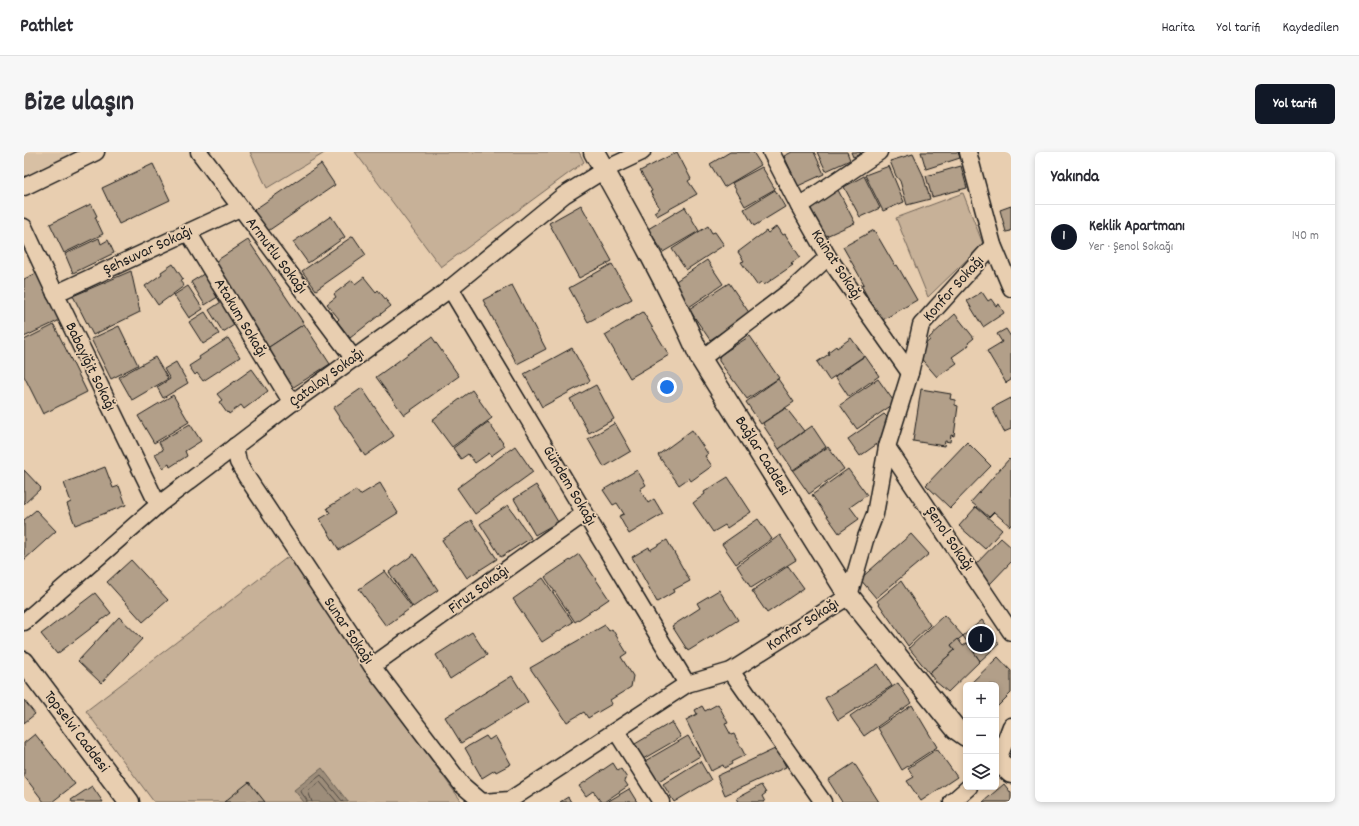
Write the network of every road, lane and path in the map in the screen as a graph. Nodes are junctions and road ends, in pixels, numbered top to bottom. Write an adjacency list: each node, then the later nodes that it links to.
1 (96, 152): 9 (street)
2 (199, 152): 11 (street, Armutlu Sokağı)
3 (594, 152): 8 (street, Bağlar Caddesi)
4 (642, 152): 8 (street, Çatalay Sokağı)
5 (771, 152): 10 (street, Kainat Sokağı)
6 (879, 152): 10 (street)
7 (968, 152): 14 (street)
8 (604, 170): 16 (street, Çatalay Sokağı); 20 (street, Bağlar Caddesi)
9 (24, 187)
10 (800, 206): 15 (street, Kainat Sokağı)
11 (240, 208): 13 (street, Şehsuvar Sokağı); 19 (street, Armutlu Sokağı)
12 (24, 228): 18 (street, Babayiğit Sokağı)
13 (188, 232): 18 (street, Şehsuvar Sokağı); 22 (street, Atakum Sokağı)
14 (993, 245): 17 (street); 21 (street, Konfor Sokağı)
15 (828, 256): 20 (street); 21 (street, Kainat Sokağı)
16 (450, 288): 19 (street, Çatalay Sokağı); 26 (street, Gündem Sokağı)
17 (1011, 288)
18 (55, 294): 25 (street, Babayiğit Sokağı)
19 (354, 359): 22 (street, Çatalay Sokağı)
20 (701, 359): 27 (street, Bağlar Caddesi)
21 (910, 373): 24 (street, Konfor Sokağı)
22 (292, 403): 23 (street, Çatalay Sokağı)
23 (236, 446): 25 (street, Çatalay Sokağı); 31 (street, Sunar Sokağı)
24 (887, 447): 27 (street, Konfor Sokağı); 29 (street, Şenol Sokağı)
25 (158, 505): 28 (street, Çatalay Sokağı)
26 (585, 514): 31 (street, Firuz Sokağı); 33 (street, Gündem Sokağı)
27 (849, 596): 32 (street, Konfor Sokağı); 36 (street, Bağlar Caddesi)
28 (24, 622)
29 (1011, 632)
30 (24, 662): 40 (street, Topselvi Caddesi)
31 (372, 666): 41 (street, Sunar Sokağı)
32 (731, 671): 33 (street, Konfor Sokağı); 43 (street)
33 (688, 684): 35 (street, Konfor Sokağı)
34 (1011, 726): 37 (street)
35 (616, 731): 39 (street, Konfor Sokağı); 42 (street)
36 (963, 734)
37 (1000, 764)
38 (966, 790): 44 (street)
39 (511, 801): 41 (street, Konfor Sokağı)
40 (129, 802)
41 (482, 802)
42 (661, 802)
43 (823, 802)
44 (952, 802)

